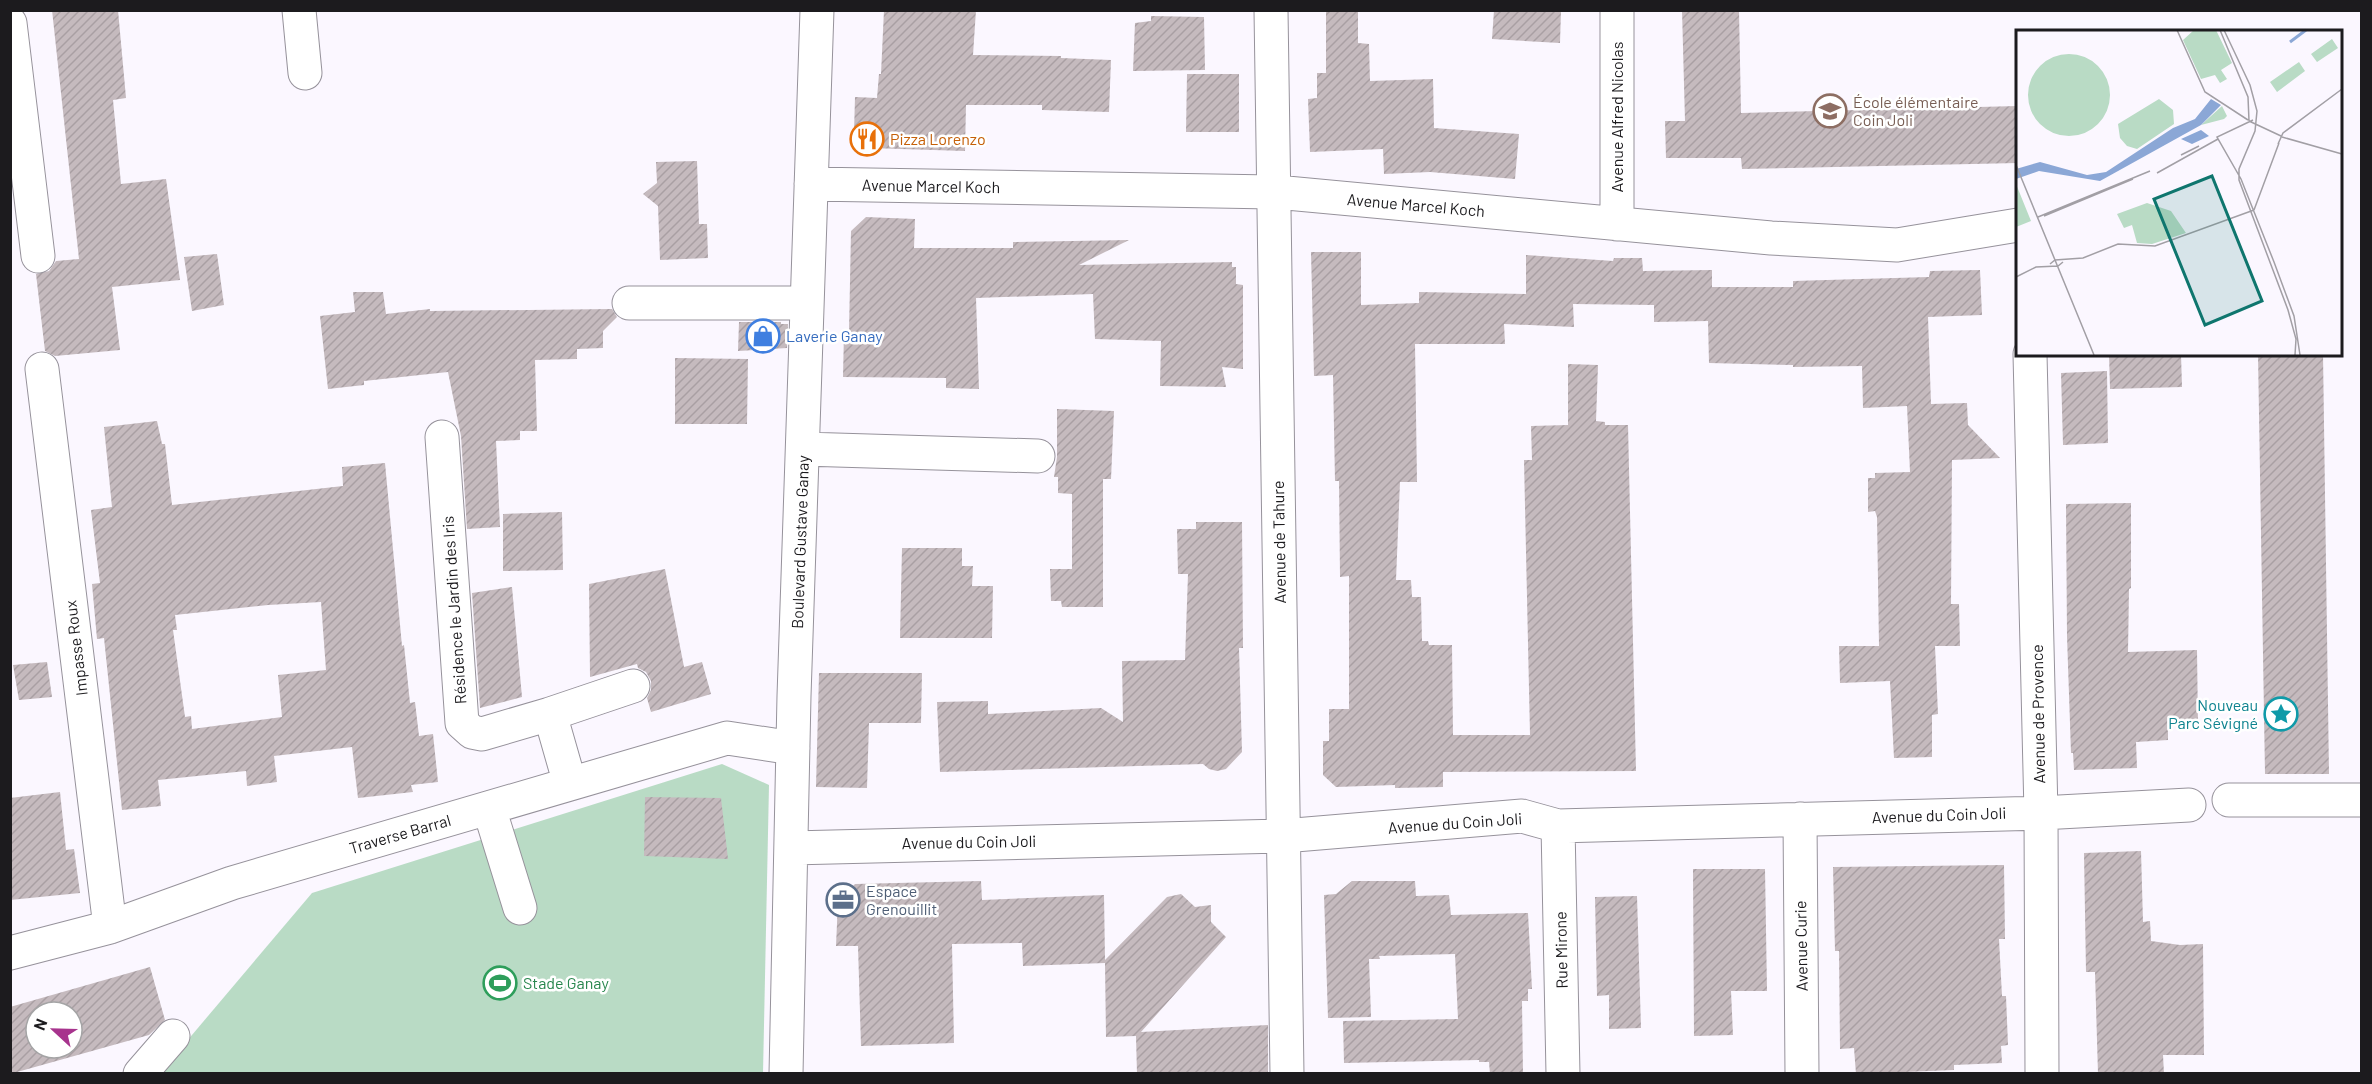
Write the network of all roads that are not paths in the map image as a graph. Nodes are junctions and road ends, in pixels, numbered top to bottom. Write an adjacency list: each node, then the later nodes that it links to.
1 (299, 10): 6 (street)
2 (817, 10): 7 (street, Boulevard Gustave Ganay)
3 (1271, 10): 8 (street, Avenue de Tahure)
4 (1617, 10): 9 (street, Avenue Alfred Nicolas)
5 (11, 40): 11 (street)
6 (305, 73)
7 (811, 184): 8 (street, Avenue Marcel Koch); 13 (street, Boulevard Gustave Ganay)
8 (1276, 192): 9 (street, Avenue Marcel Koch); 30 (street, Avenue de Tahure)
9 (1617, 224): 10 (street, Avenue Marcel Koch)
10 (2016, 225)
11 (38, 256)
12 (629, 303): 13 (street)
13 (807, 303): 17 (street, Boulevard Gustave Ganay)
14 (2030, 356): 27 (street, Avenue de Provence)
15 (42, 369): 33 (street, Impasse Roux)
16 (442, 437): 20 (street, Résidence le Jardin des Iris)
17 (803, 449): 18 (street); 21 (street, Boulevard Gustave Ganay)
18 (1038, 456)
19 (633, 686): 20 (street)
20 (550, 714): 22 (street)
21 (793, 748): 22 (street, Traverse Barral); 31 (street, Boulevard Gustave Ganay)
22 (570, 784): 26 (street, Traverse Barral)
23 (2229, 800): 24 (street)
24 (2361, 800)
25 (2189, 805): 27 (street, Avenue du Coin Joli)
26 (489, 808): 32 (street); 33 (street, Traverse Barral)
27 (2041, 813): 28 (street, Avenue du Coin Joli); 41 (street, Avenue de Provence)
28 (1800, 819): 29 (street, Avenue du Coin Joli); 40 (street, Avenue Curie)
29 (1558, 826): 30 (street, Avenue du Coin Joli); 39 (street, Rue Mirone)
30 (1283, 836): 31 (street, Avenue du Coin Joli); 38 (street, Avenue de Tahure)
31 (791, 848): 37 (street, Boulevard Gustave Ganay)
32 (520, 908)
33 (110, 927): 34 (street, Traverse Barral)
34 (10, 953)
35 (172, 1036): 36 (street)
36 (140, 1074)
37 (786, 1074)
38 (1287, 1074)
39 (1563, 1074)
40 (1802, 1074)
41 (2042, 1074)

